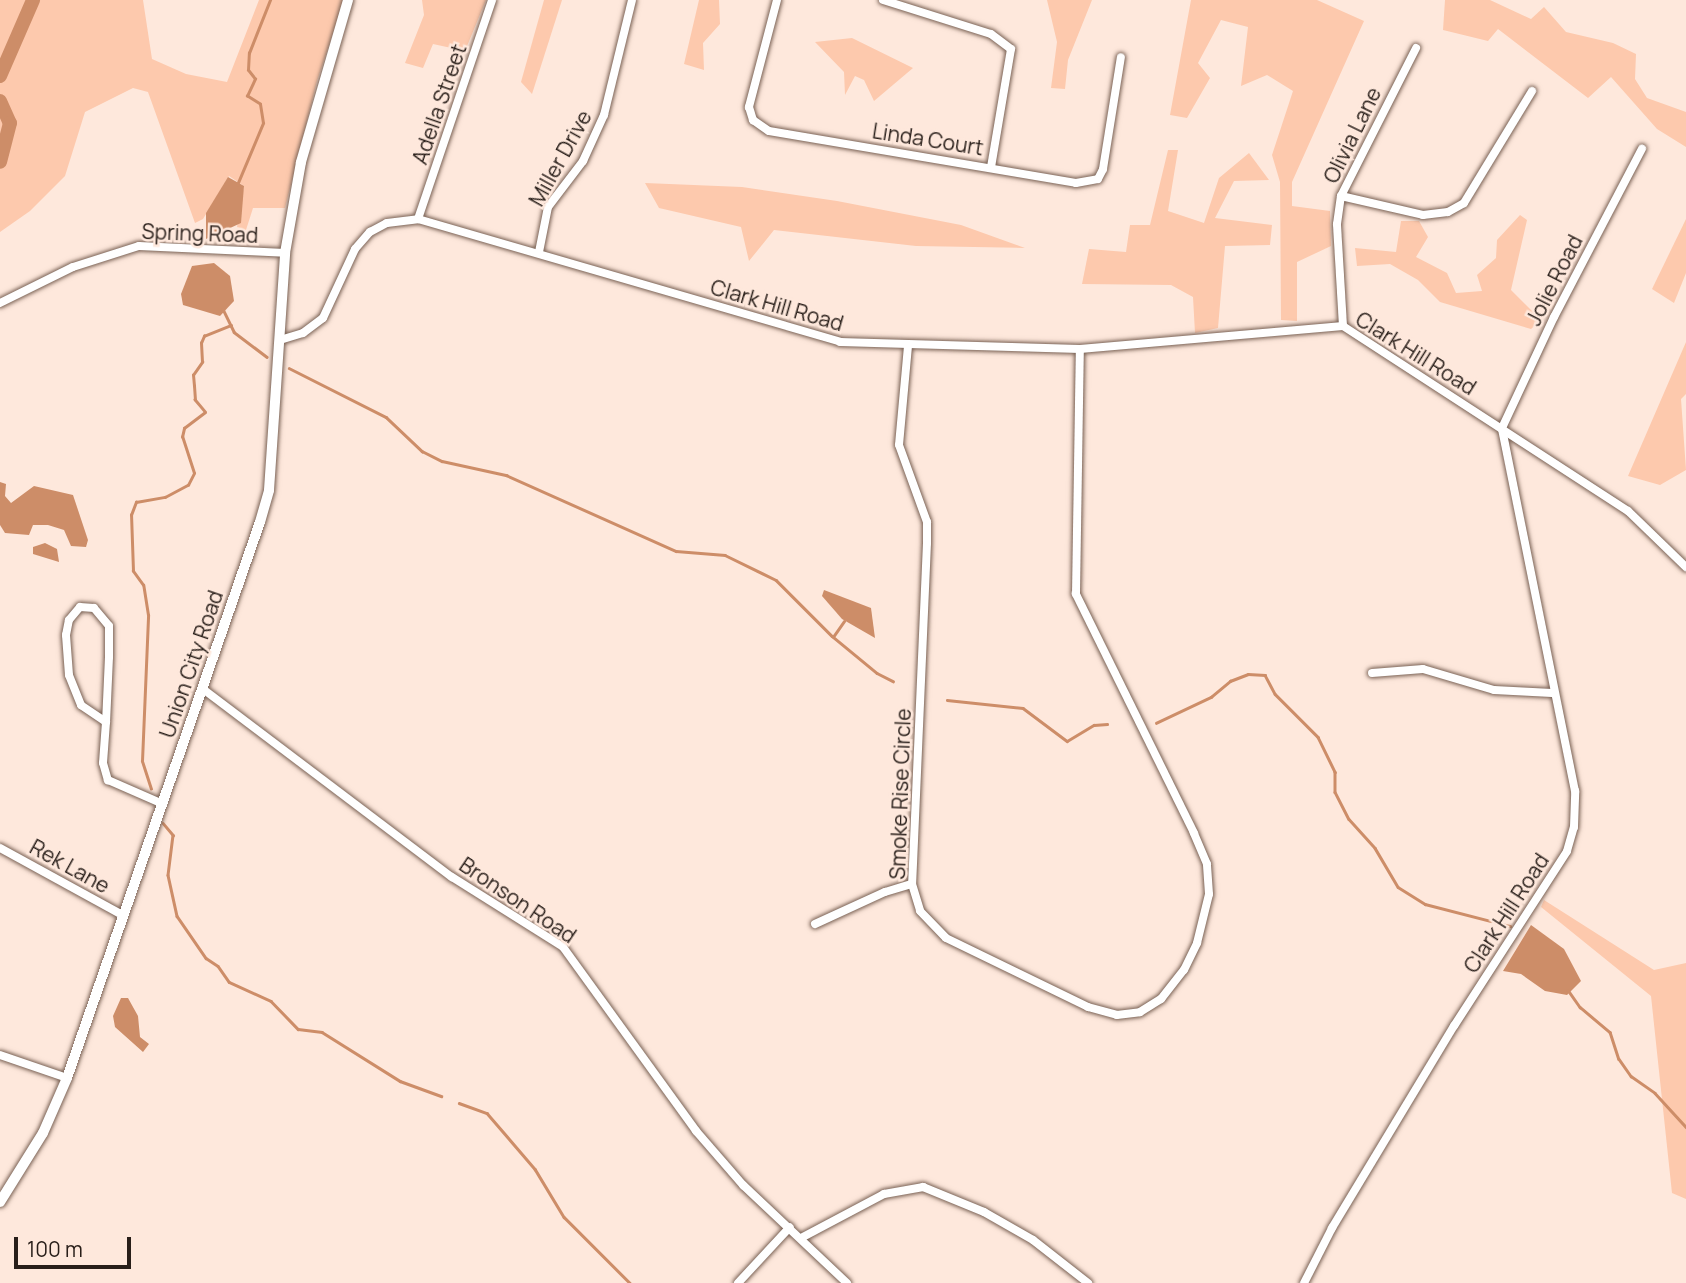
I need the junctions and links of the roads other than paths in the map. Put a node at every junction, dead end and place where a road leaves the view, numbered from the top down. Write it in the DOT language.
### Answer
graph roads {
  1 [pos="348,0"];
  2 [pos="492,0"];
  3 [pos="632,0"];
  4 [pos="777,0"];
  5 [pos="883,0"];
  6 [pos="1416,48"];
  7 [pos="1121,57"];
  8 [pos="1532,91"];
  9 [pos="1642,149"];
  10 [pos="991,167"];
  11 [pos="1341,196"];
  12 [pos="418,219"];
  13 [pos="538,252"];
  14 [pos="285,253"];
  15 [pos="0,303"];
  16 [pos="1343,326"];
  17 [pos="280,340"];
  18 [pos="908,346"];
  19 [pos="1080,349"];
  20 [pos="1502,428"];
  21 [pos="1686,567"];
  22 [pos="1372,673"];
  23 [pos="203,690"];
  24 [pos="1552,693"];
  25 [pos="106,722"];
  26 [pos="163,804"];
  27 [pos="0,848"];
  28 [pos="912,884"];
  29 [pos="124,916"];
  30 [pos="815,924"];
  31 [pos="0,1055"];
  32 [pos="67,1078"];
  33 [pos="0,1202"];
  34 [pos="790,1227"];
  35 [pos="800,1238"];
  36 [pos="738,1283"];
  37 [pos="847,1283"];
  38 [pos="1088,1283"];
  39 [pos="1304,1283"];
  1 -- 14 [label="main road, Union City Road"];
  2 -- 12 [label="street, Adella Street"];
  3 -- 13 [label="street, Miller Drive"];
  4 -- 10 [label="street, Linda Court"];
  5 -- 10 [label="street"];
  6 -- 11 [label="street, Olivia Lane"];
  7 -- 10 [label="street, Linda Court"];
  8 -- 11 [label="street"];
  9 -- 20 [label="street, Jolie Road"];
  11 -- 16 [label="street, Olivia Lane"];
  12 -- 13 [label="street, Clark Hill Road"];
  12 -- 17 [label="street, Clark Hill Road"];
  13 -- 18 [label="street, Clark Hill Road"];
  14 -- 15 [label="street, Spring Road"];
  14 -- 17 [label="main road, Union City Road"];
  16 -- 19 [label="street, Clark Hill Road"];
  16 -- 20 [label="street, Clark Hill Road"];
  17 -- 23 [label="main road, Union City Road"];
  18 -- 19 [label="street, Clark Hill Road"];
  18 -- 28 [label="street, Smoke Rise Circle"];
  19 -- 28 [label="street, Smoke Rise Circle"];
  20 -- 21 [label="street"];
  20 -- 24 [label="street, Clark Hill Road"];
  22 -- 24 [label="street"];
  23 -- 26 [label="main road, Union City Road"];
  23 -- 34 [label="street, Bronson Road"];
  24 -- 39 [label="street, Clark Hill Road"];
  25 -- 25 [label="street"];
  25 -- 26 [label="street"];
  26 -- 29 [label="main road, Union City Road"];
  27 -- 29 [label="street, Rek Lane"];
  28 -- 30 [label="street"];
  29 -- 32 [label="main road, Union City Road"];
  31 -- 32 [label="street"];
  32 -- 33 [label="main road, Union City Road"];
  34 -- 35 [label="street, Bronson Road"];
  34 -- 36 [label="street"];
  35 -- 37 [label="street, Bronson Road"];
  35 -- 38 [label="street"];
}
